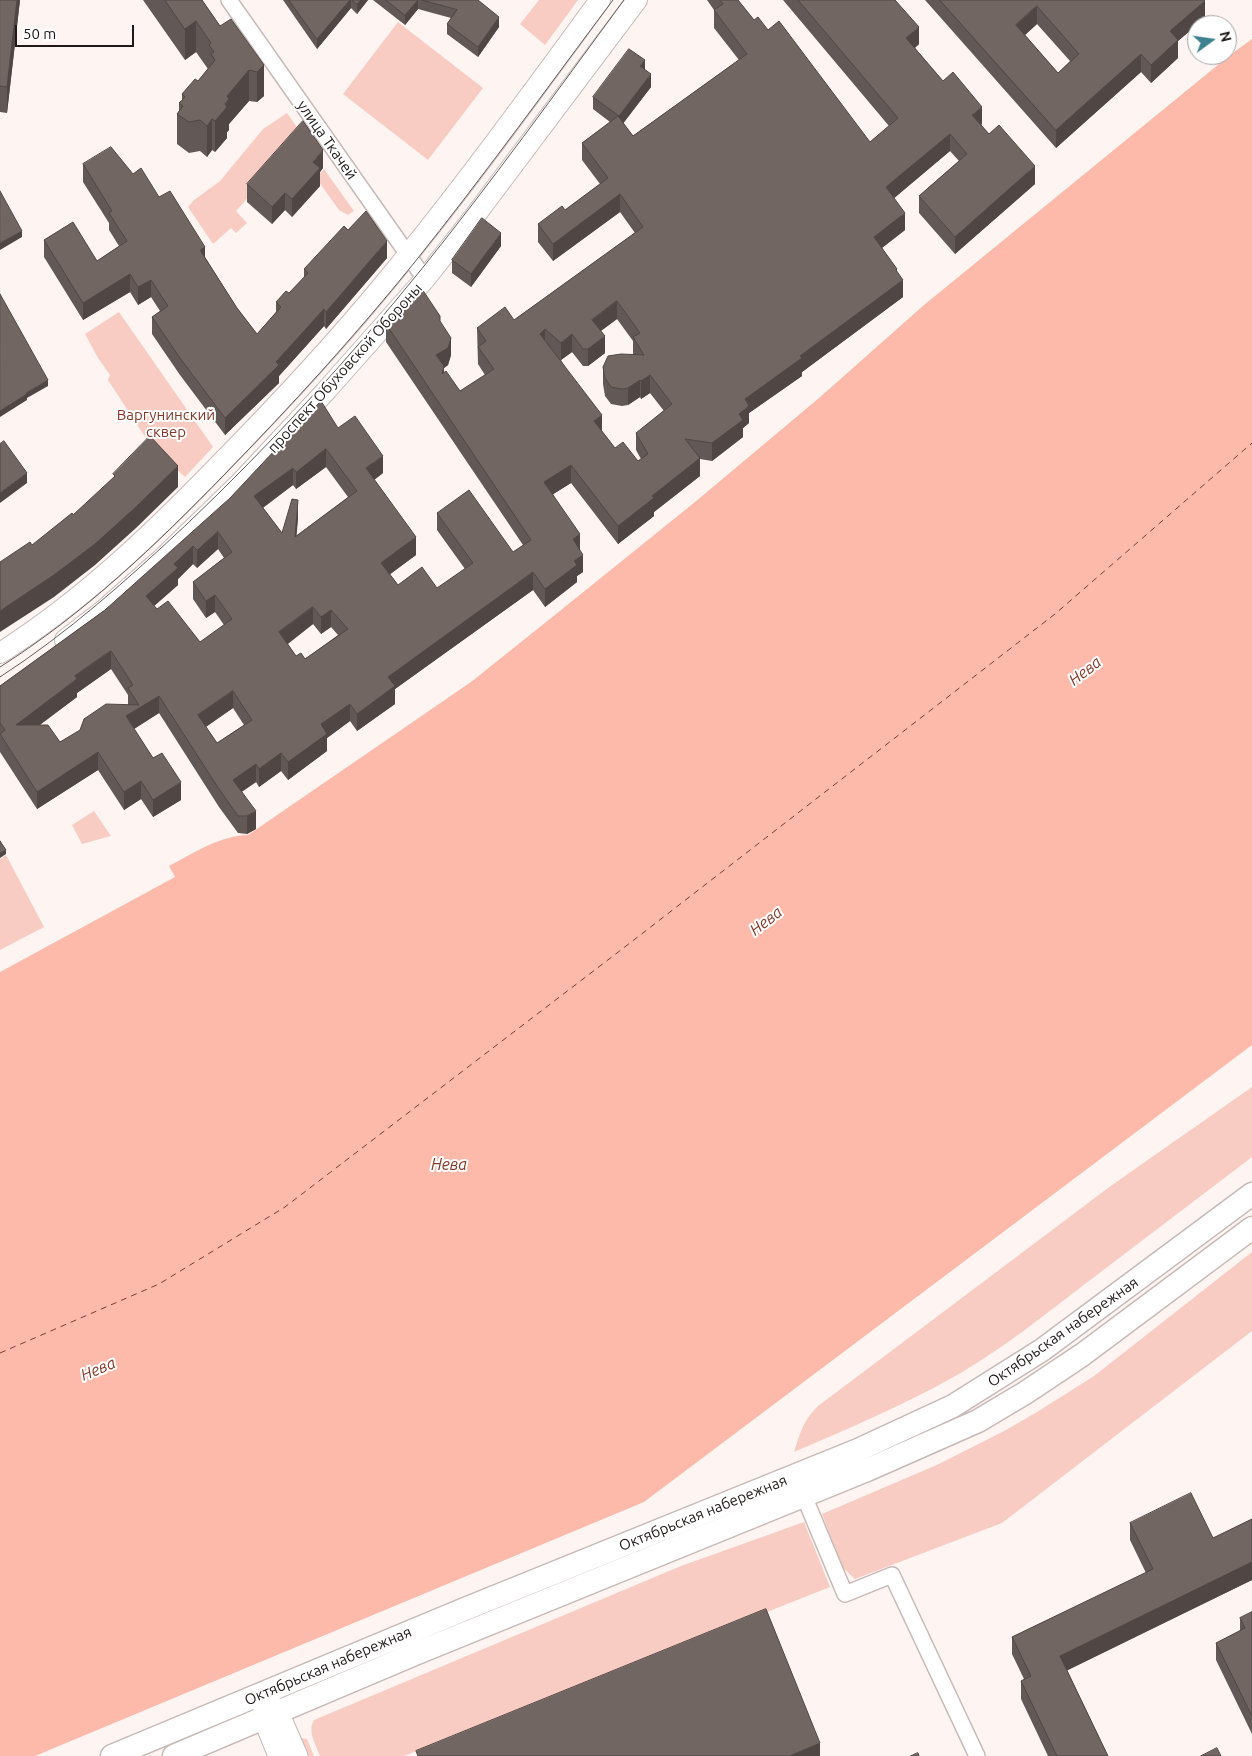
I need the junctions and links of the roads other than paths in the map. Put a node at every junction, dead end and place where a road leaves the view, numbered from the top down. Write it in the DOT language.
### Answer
graph roads {
  1 [pos="228,0"];
  2 [pos="600,0"];
  3 [pos="637,0"];
  4 [pos="408,255"];
  5 [pos="425,279"];
  6 [pos="53,649"];
  7 [pos="0,653"];
  8 [pos="1252,1194"];
  9 [pos="1252,1228"];
  10 [pos="804,1496"];
  11 [pos="263,1694"];
  12 [pos="271,1716"];
  13 [pos="112,1756"];
  14 [pos="174,1756"];
  15 [pos="278,1756"];
  16 [pos="298,1756"];
  17 [pos="977,1756"];
  1 -- 4 [label="street, улица Ткачей"];
  2 -- 4 [label="main road, проспект Обуховской Обороны"];
  3 -- 5 [label="main road, проспект Обуховской Обороны"];
  4 -- 5 [label="street, улица Ткачей"];
  4 -- 7 [label="main road, проспект Обуховской Обороны"];
  5 -- 6 [label="main road, проспект Обуховской Обороны"];
  8 -- 11 [label="main road, Октябрьская набережная"];
  9 -- 10 [label="main road, Октябрьская набережная"];
  10 -- 12 [label="main road, Октябрьская набережная"];
  10 -- 17 [label="street"];
  11 -- 12 [label="street"];
  11 -- 13 [label="main road, Октябрьская набережная"];
  12 -- 14 [label="main road, Октябрьская набережная"];
  12 -- 15 [label="street"];
  12 -- 16 [label="street"];
}
